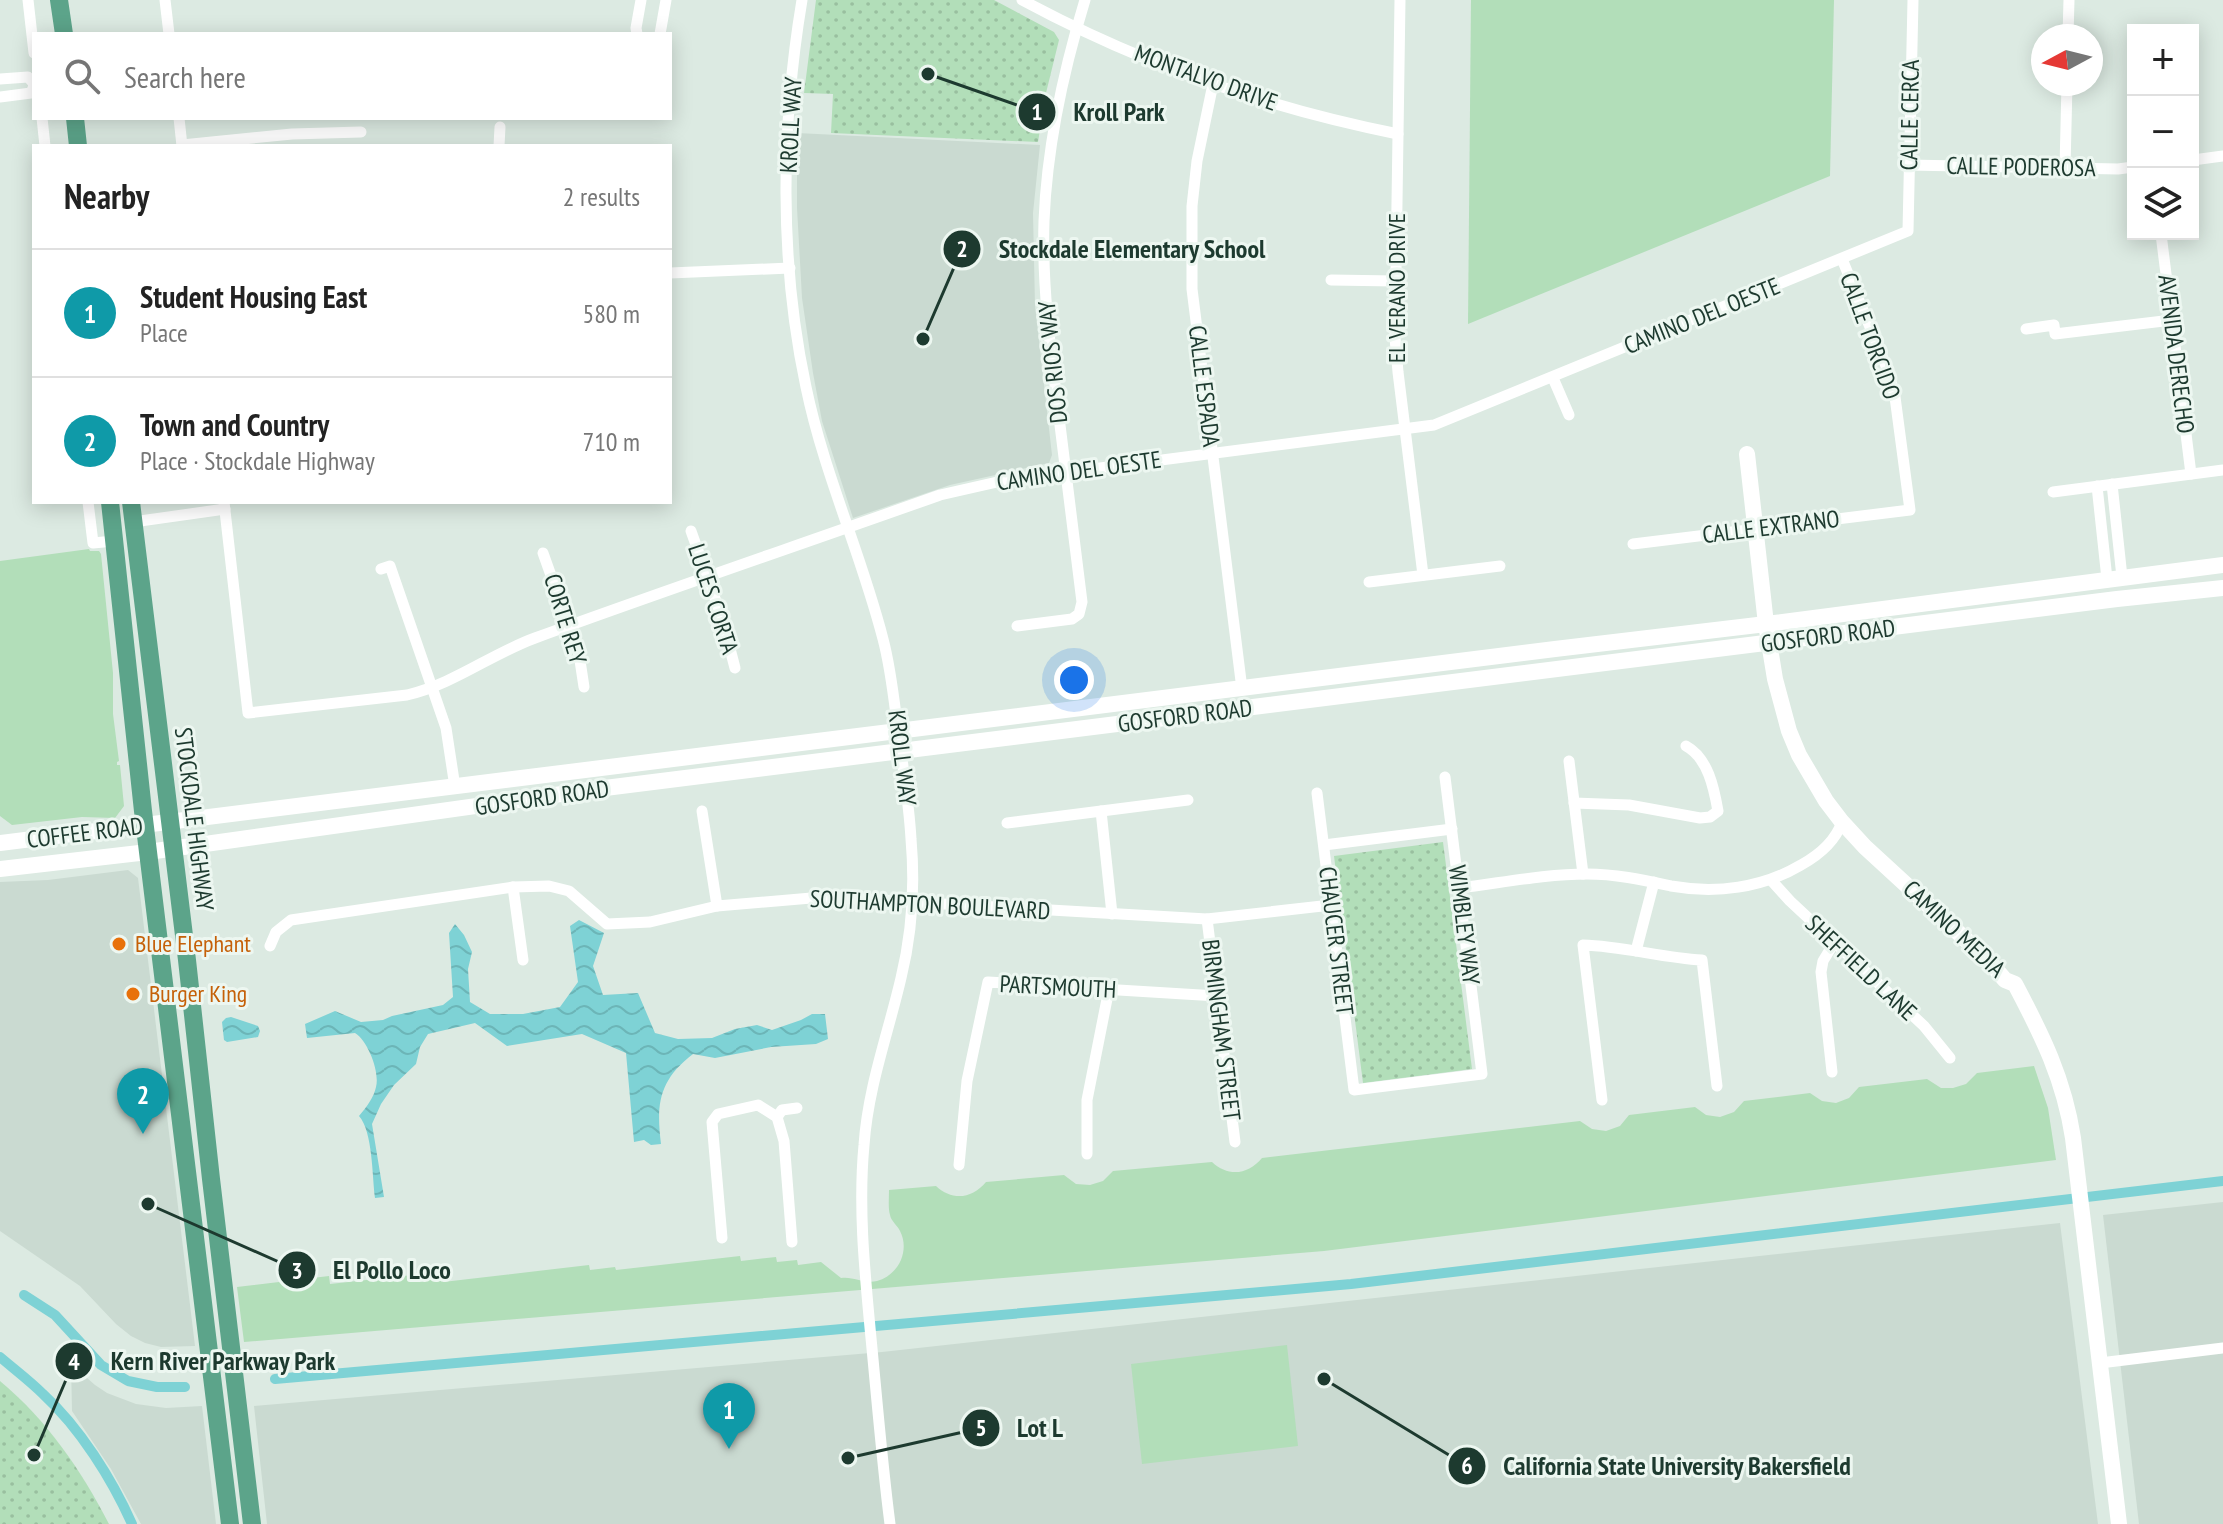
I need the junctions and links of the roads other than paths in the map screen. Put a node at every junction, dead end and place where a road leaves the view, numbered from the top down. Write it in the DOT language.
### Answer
graph roads {
  1 [pos="28,0"];
  2 [pos="49,0"];
  3 [pos="59,0"];
  4 [pos="71,0"];
  5 [pos="165,0"];
  6 [pos="641,0"];
  7 [pos="666,0"];
  8 [pos="802,0"];
  9 [pos="1022,0"];
  10 [pos="1085,0"];
  11 [pos="1400,0"];
  12 [pos="1913,0"];
  13 [pos="2069,0"];
  14 [pos="2068,24"];
  15 [pos="1077,28"];
  16 [pos="53,32"];
  17 [pos="64,32"];
  18 [pos="75,32"];
  19 [pos="169,32"];
  20 [pos="637,32"];
  21 [pos="660,32"];
  22 [pos="32,35"];
  23 [pos="0,79"];
  24 [pos="32,82"];
  25 [pos="1213,84"];
  26 [pos="32,90"];
  27 [pos="2067,96"];
  28 [pos="0,97"];
  29 [pos="42,120"];
  30 [pos="63,120"];
  31 [pos="75,120"];
  32 [pos="85,120"];
  33 [pos="179,120"];
  34 [pos="500,127"];
  35 [pos="361,132"];
  36 [pos="1398,134"];
  37 [pos="45,144"];
  38 [pos="66,144"];
  39 [pos="78,144"];
  40 [pos="88,144"];
  41 [pos="182,144"];
  42 [pos="200,144"];
  43 [pos="499,144"];
  44 [pos="2223,156"];
  45 [pos="2199,159"];
  46 [pos="1909,165"];
  47 [pos="2127,167"];
  48 [pos="2065,168"];
  49 [pos="1908,231"];
  50 [pos="2162,240"];
  51 [pos="1842,259"];
  52 [pos="790,268"];
  53 [pos="672,273"];
  54 [pos="1331,280"];
  55 [pos="1395,281"];
  56 [pos="2172,320"];
  57 [pos="2026,329"];
  58 [pos="1553,378"];
  59 [pos="1569,415"];
  60 [pos="1404,429"];
  61 [pos="1212,453"];
  62 [pos="1747,454"];
  63 [pos="2223,470"];
  64 [pos="1066,472"];
  65 [pos="2191,474"];
  66 [pos="2112,484"];
  67 [pos="2097,486"];
  68 [pos="2053,492"];
  69 [pos="88,504"];
  70 [pos="110,504"];
  71 [pos="121,504"];
  72 [pos="131,504"];
  73 [pos="224,506"];
  74 [pos="1910,510"];
  75 [pos="133,522"];
  76 [pos="846,528"];
  77 [pos="1756,529"];
  78 [pos="691,531"];
  79 [pos="114,541"];
  80 [pos="1633,544"];
  81 [pos="543,553"];
  82 [pos="2223,565"];
  83 [pos="1500,566"];
  84 [pos="381,569"];
  85 [pos="1423,575"];
  86 [pos="708,577"];
  87 [pos="2115,578"];
  88 [pos="1369,582"];
  89 [pos="2223,588"];
  90 [pos="1766,624"];
  91 [pos="569,626"];
  92 [pos="1017,626"];
  93 [pos="1769,643"];
  94 [pos="735,668"];
  95 [pos="584,687"];
  96 [pos="432,688"];
  97 [pos="1242,689"];
  98 [pos="898,731"];
  99 [pos="1686,746"];
  100 [pos="901,751"];
  101 [pos="1569,761"];
  102 [pos="1445,777"];
  103 [pos="455,787"];
  104 [pos="1317,793"];
  105 [pos="1188,800"];
  106 [pos="1574,803"];
  107 [pos="702,811"];
  108 [pos="1101,811"];
  109 [pos="1842,822"];
  110 [pos="1007,823"];
  111 [pos="170,824"];
  112 [pos="145,826"];
  113 [pos="1452,829"];
  114 [pos="0,843"];
  115 [pos="1324,845"];
  116 [pos="173,848"];
  117 [pos="148,852"];
  118 [pos="0,869"];
  119 [pos="1583,874"];
  120 [pos="1771,880"];
  121 [pos="1654,882"];
  122 [pos="513,887"];
  123 [pos="1459,888"];
  124 [pos="912,902"];
  125 [pos="1331,905"];
  126 [pos="717,906"];
  127 [pos="1112,914"];
  128 [pos="1207,919"];
  129 [pos="1834,943"];
  130 [pos="270,946"];
  131 [pos="1636,951"];
  132 [pos="523,960"];
  133 [pos="1109,989"];
  134 [pos="1217,996"];
  135 [pos="1950,1058"];
  136 [pos="1832,1072"];
  137 [pos="1717,1086"];
  138 [pos="1354,1090"];
  139 [pos="1602,1100"];
  140 [pos="797,1108"];
  141 [pos="777,1117"];
  142 [pos="1235,1142"];
  143 [pos="1087,1154"];
  144 [pos="959,1165"];
  145 [pos="722,1238"];
  146 [pos="792,1242"];
  147 [pos="2223,1348"];
  148 [pos="2100,1363"];
  149 [pos="218,1426"];
  150 [pos="230,1524"];
  151 [pos="245,1524"];
  152 [pos="252,1524"];
  153 [pos="890,1524"];
  154 [pos="2119,1524"];
  1 -- 22 [label="street"];
  2 -- 16 [label="main road"];
  3 -- 17 [label="main road"];
  4 -- 18 [label="main road"];
  5 -- 19 [label="street"];
  6 -- 20 [label="street"];
  7 -- 21 [label="street"];
  8 -- 52 [label="street, KROLL WAY"];
  9 -- 15 [label="street, MONTALVO DRIVE"];
  10 -- 15 [label="street, DOS RIOS WAY"];
  11 -- 36 [label="street, EL VERANO DRIVE"];
  12 -- 46 [label="street, CALLE CERCA"];
  13 -- 14 [label="street"];
  15 -- 25 [label="street, MONTALVO DRIVE"];
  15 -- 64 [label="street, DOS RIOS WAY"];
  23 -- 24 [label="street"];
  25 -- 36 [label="street, MONTALVO DRIVE"];
  25 -- 61 [label="street, CALLE ESPADA"];
  26 -- 28 [label="street"];
  27 -- 48 [label="street"];
  29 -- 37 [label="street"];
  30 -- 38 [label="main road"];
  31 -- 39 [label="main road"];
  32 -- 40 [label="main road"];
  33 -- 41 [label="street"];
  34 -- 43 [label="street"];
  35 -- 42 [label="street"];
  36 -- 55 [label="street, EL VERANO DRIVE"];
  44 -- 45 [label="street"];
  46 -- 48 [label="street, CALLE PODEROSA"];
  46 -- 49 [label="street, CALLE CERCA"];
  47 -- 48 [label="street, CALLE PODEROSA"];
  49 -- 51 [label="street, CAMINO DEL OESTE"];
  50 -- 56 [label="street, AVENIDA DERECHO"];
  51 -- 58 [label="street, CAMINO DEL OESTE"];
  51 -- 74 [label="street, CALLE TORCIDO"];
  52 -- 53 [label="street"];
  52 -- 76 [label="street, KROLL WAY"];
  54 -- 55 [label="street"];
  55 -- 60 [label="street, EL VERANO DRIVE"];
  56 -- 57 [label="street"];
  56 -- 65 [label="street, AVENIDA DERECHO"];
  58 -- 59 [label="street"];
  58 -- 60 [label="street, CAMINO DEL OESTE"];
  60 -- 61 [label="street, CAMINO DEL OESTE"];
  60 -- 85 [label="street, EL VERANO DRIVE"];
  61 -- 64 [label="street, CAMINO DEL OESTE"];
  61 -- 97 [label="street, CALLE ESPADA"];
  62 -- 77 [label="main road, CAMINO MEDIA"];
  63 -- 65 [label="street"];
  64 -- 76 [label="street, CAMINO DEL OESTE"];
  64 -- 92 [label="street, DOS RIOS WAY"];
  65 -- 66 [label="street"];
  66 -- 67 [label="street"];
  66 -- 87 [label="street"];
  67 -- 68 [label="street"];
  67 -- 87 [label="street"];
  69 -- 79 [label="street"];
  70 -- 79 [label="main road, STOCKDALE HIGHWAY"];
  71 -- 75 [label="main road"];
  72 -- 75 [label="main road, STOCKDALE HIGHWAY"];
  73 -- 75 [label="street"];
  73 -- 96 [label="street, CAMINO DEL OESTE"];
  74 -- 77 [label="street, CALLE EXTRANO"];
  75 -- 111 [label="main road, STOCKDALE HIGHWAY"];
  76 -- 86 [label="street, CAMINO DEL OESTE"];
  76 -- 98 [label="street, KROLL WAY"];
  77 -- 80 [label="street, CALLE EXTRANO"];
  77 -- 90 [label="main road, CAMINO MEDIA"];
  78 -- 86 [label="street, LUCES CORTA"];
  79 -- 112 [label="main road, STOCKDALE HIGHWAY"];
  81 -- 91 [label="street, CORTE REY"];
  82 -- 87 [label="main road, GOSFORD ROAD"];
  83 -- 85 [label="street"];
  84 -- 96 [label="street"];
  85 -- 88 [label="street"];
  86 -- 91 [label="street, CAMINO DEL OESTE"];
  86 -- 94 [label="street, LUCES CORTA"];
  87 -- 90 [label="main road, GOSFORD ROAD"];
  89 -- 93 [label="main road, GOSFORD ROAD"];
  90 -- 93 [label="main road, CAMINO MEDIA"];
  90 -- 97 [label="main road, GOSFORD ROAD"];
  91 -- 95 [label="street, CORTE REY"];
  91 -- 96 [label="street, CAMINO DEL OESTE"];
  93 -- 100 [label="main road, GOSFORD ROAD"];
  93 -- 109 [label="main road, CAMINO MEDIA"];
  96 -- 103 [label="street"];
  97 -- 98 [label="main road, GOSFORD ROAD"];
  98 -- 100 [label="street, KROLL WAY"];
  98 -- 103 [label="main road, GOSFORD ROAD"];
  99 -- 106 [label="street"];
  100 -- 116 [label="main road, GOSFORD ROAD"];
  100 -- 124 [label="street, KROLL WAY"];
  101 -- 106 [label="street"];
  102 -- 113 [label="street, WIMBLEY WAY"];
  103 -- 111 [label="main road, GOSFORD ROAD"];
  104 -- 115 [label="street, CHAUCER STREET"];
  105 -- 108 [label="street"];
  106 -- 119 [label="street"];
  107 -- 126 [label="street"];
  108 -- 110 [label="street"];
  108 -- 127 [label="street"];
  109 -- 120 [label="street"];
  109 -- 148 [label="main road, CAMINO MEDIA"];
  111 -- 112 [label="main road, COFFEE ROAD"];
  111 -- 116 [label="main road, STOCKDALE HIGHWAY"];
  112 -- 114 [label="main road, COFFEE ROAD"];
  112 -- 117 [label="main road, STOCKDALE HIGHWAY"];
  113 -- 115 [label="street"];
  113 -- 123 [label="street, WIMBLEY WAY"];
  115 -- 125 [label="street, CHAUCER STREET"];
  116 -- 117 [label="main road, GOSFORD ROAD"];
  116 -- 152 [label="main road, STOCKDALE HIGHWAY"];
  117 -- 118 [label="main road, COFFEE ROAD"];
  117 -- 149 [label="main road, STOCKDALE HIGHWAY"];
  119 -- 121 [label="street"];
  119 -- 123 [label="street"];
  120 -- 121 [label="street"];
  120 -- 129 [label="street, SHEFFIELD LANE"];
  121 -- 131 [label="street"];
  122 -- 126 [label="street, SOUTHAMPTON BOULEVARD"];
  122 -- 130 [label="street, SOUTHAMPTON BOULEVARD"];
  122 -- 132 [label="street"];
  123 -- 138 [label="street, WIMBLEY WAY"];
  124 -- 126 [label="street, SOUTHAMPTON BOULEVARD"];
  124 -- 127 [label="street, SOUTHAMPTON BOULEVARD"];
  124 -- 153 [label="street, KROLL WAY"];
  125 -- 128 [label="street, SOUTHAMPTON BOULEVARD"];
  125 -- 138 [label="street, CHAUCER STREET"];
  127 -- 128 [label="street, SOUTHAMPTON BOULEVARD"];
  128 -- 134 [label="street, BIRMINGHAM STREET"];
  129 -- 135 [label="street, SHEFFIELD LANE"];
  129 -- 136 [label="street"];
  131 -- 137 [label="street"];
  131 -- 139 [label="street"];
  133 -- 134 [label="street, PARTSMOUTH"];
  133 -- 143 [label="street"];
  133 -- 144 [label="street, PARTSMOUTH"];
  134 -- 142 [label="street, BIRMINGHAM STREET"];
  140 -- 141 [label="street"];
  141 -- 145 [label="street"];
  141 -- 146 [label="street"];
  147 -- 148 [label="street"];
  148 -- 154 [label="main road, CAMINO MEDIA"];
  149 -- 150 [label="main road, STOCKDALE HIGHWAY"];
  149 -- 151 [label="main road"];
}
